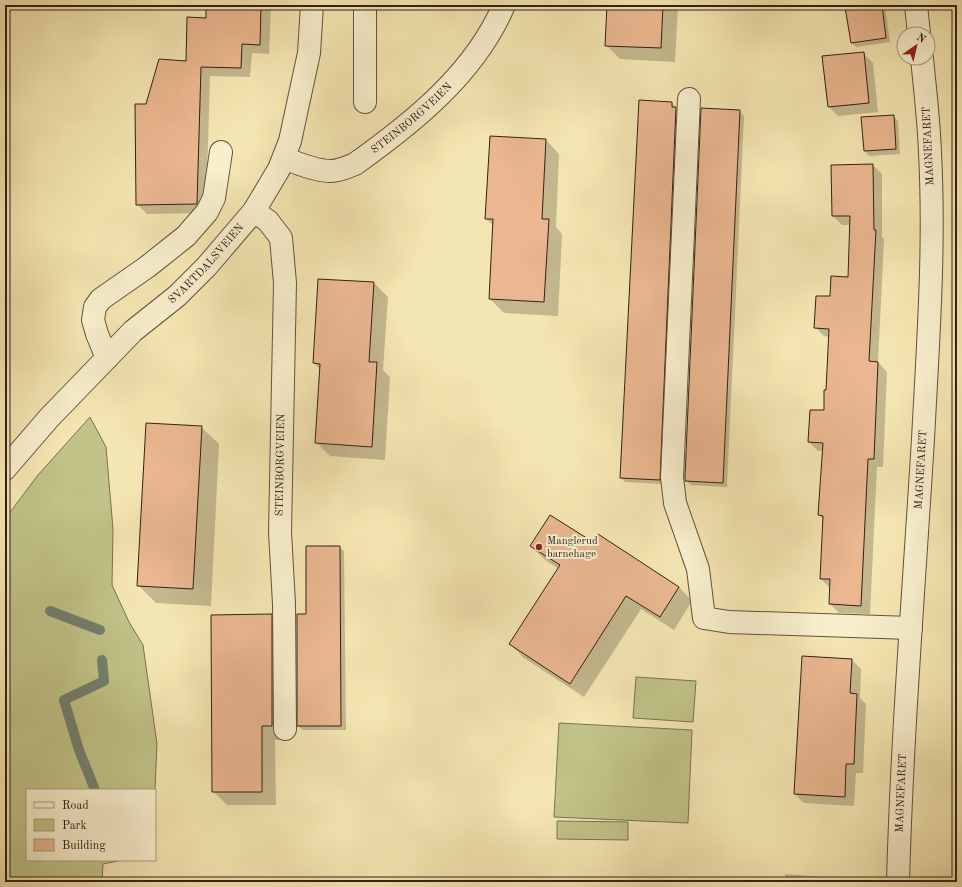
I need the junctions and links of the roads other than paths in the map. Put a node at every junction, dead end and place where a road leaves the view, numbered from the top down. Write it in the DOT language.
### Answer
graph roads {
  1 [pos="312,5"];
  2 [pos="365,5"];
  3 [pos="504,5"];
  4 [pos="916,5"];
  5 [pos="919,26"];
  6 [pos="923,66"];
  7 [pos="689,99"];
  8 [pos="365,102"];
  9 [pos="221,152"];
  10 [pos="284,158"];
  11 [pos="254,211"];
  12 [pos="107,358"];
  13 [pos="5,469"];
  14 [pos="911,628"];
  15 [pos="285,729"];
  16 [pos="898,882"];
  1 -- 10 [label="street, SVARTDALSVEIEN"];
  2 -- 8 [label="street"];
  3 -- 10 [label="street, STEINBORGVEIEN"];
  4 -- 5 [label="street"];
  6 -- 14 [label="street, MAGNEFARET"];
  7 -- 14 [label="street"];
  9 -- 12 [label="street"];
  10 -- 11 [label="street, SVARTDALSVEIEN"];
  11 -- 12 [label="street, SVARTDALSVEIEN"];
  11 -- 15 [label="street, STEINBORGVEIEN"];
  12 -- 13 [label="street, SVARTDALSVEIEN"];
  14 -- 16 [label="street, MAGNEFARET"];
}
